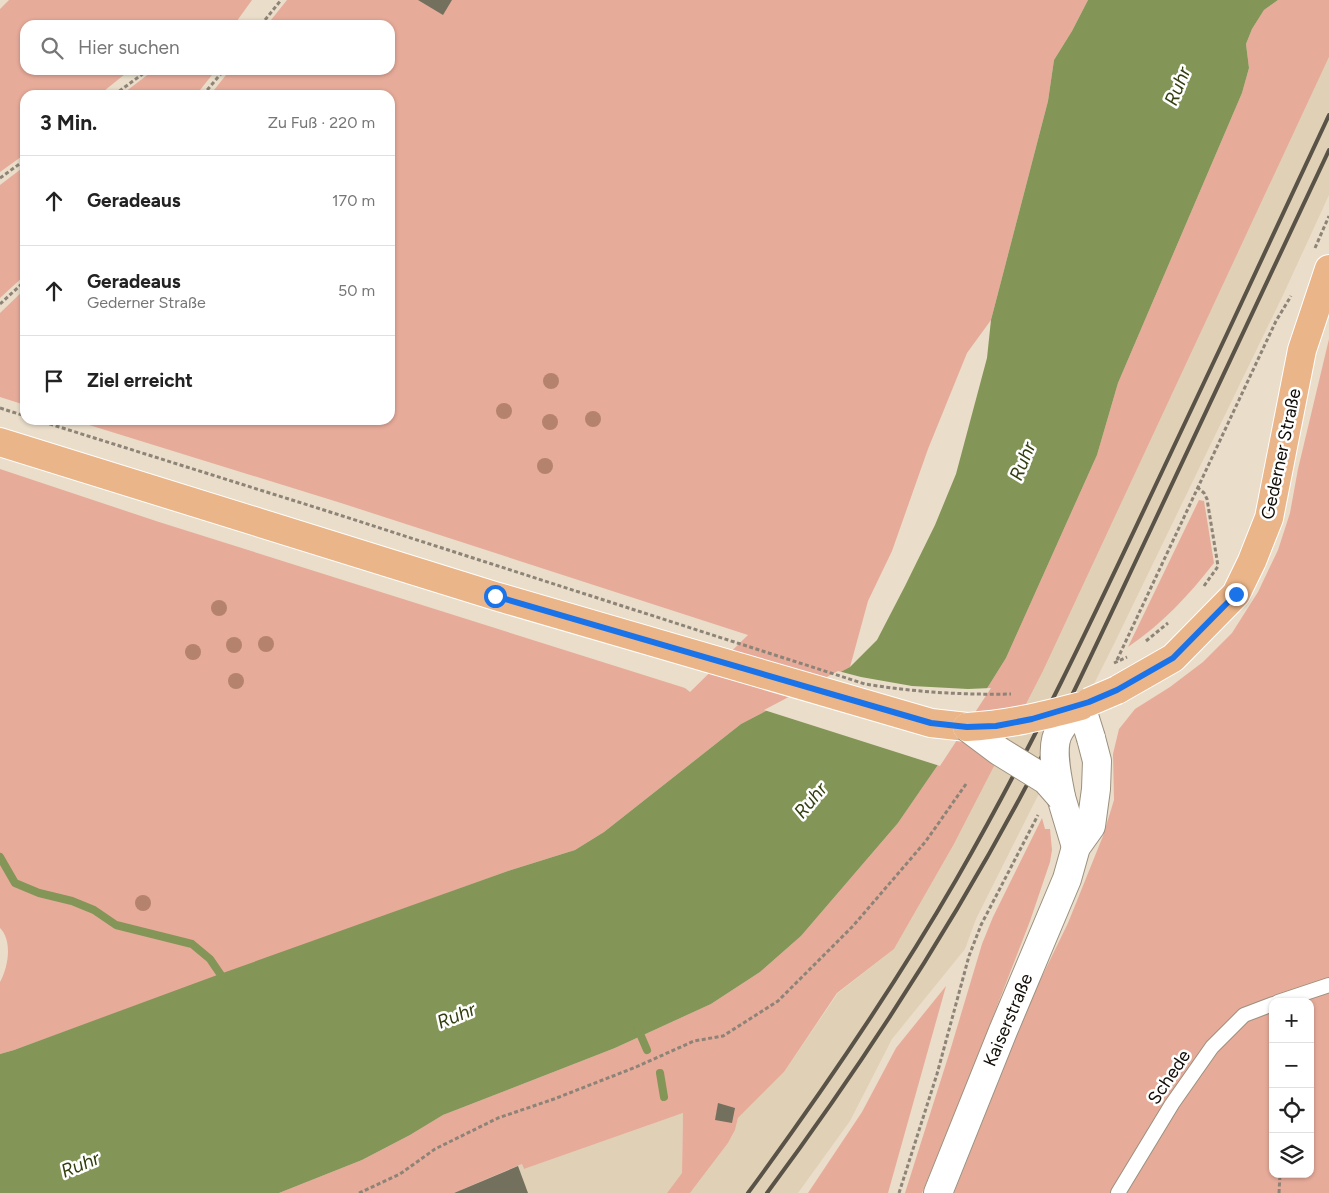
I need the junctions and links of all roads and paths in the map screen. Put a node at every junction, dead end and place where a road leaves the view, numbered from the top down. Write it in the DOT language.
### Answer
graph roads {
  1 [pos="281,0"];
  2 [pos="265,20"];
  3 [pos="141,75"];
  4 [pos="220,75"];
  5 [pos="121,90"];
  6 [pos="207,90"];
  7 [pos="20,164"];
  8 [pos="0,178"];
  9 [pos="1329,269"];
  10 [pos="20,286"];
  11 [pos="1295,289"];
  12 [pos="0,304"];
  13 [pos="0,408"];
  14 [pos="20,414"];
  15 [pos="53,425"];
  16 [pos="0,442"];
  17 [pos="1197,487"];
  18 [pos="1222,560"];
  19 [pos="1218,566"];
  20 [pos="1156,575"];
  21 [pos="1199,591"];
  22 [pos="1169,622"];
  23 [pos="1141,645"];
  24 [pos="1134,651"];
  25 [pos="1114,677"];
  26 [pos="1020,693"];
  27 [pos="1081,706"];
  28 [pos="967,727"];
  29 [pos="966,784"];
  30 [pos="1061,797"];
  31 [pos="1036,820"];
  32 [pos="1076,847"];
  33 [pos="1329,985"];
  34 [pos="1290,998"];
  35 [pos="1269,1006"];
  36 [pos="1280,1178"];
  37 [pos="358,1193"];
  38 [pos="899,1193"];
  39 [pos="938,1193"];
  40 [pos="1118,1193"];
  41 [pos="1279,1193"];
  1 -- 2 [label="path"];
  3 -- 5 [label="path"];
  4 -- 6 [label="path"];
  7 -- 8 [label="path"];
  9 -- 25 [label="main road, Gederner Straße"];
  10 -- 12 [label="path"];
  11 -- 17 [label="path"];
  13 -- 14 [label="path"];
  15 -- 26 [label="path, bridge"];
  16 -- 28 [label="main road, Gederner Straße"];
  17 -- 19 [label="path"];
  17 -- 20 [label="path"];
  18 -- 19 [label="path"];
  19 -- 21 [label="path"];
  22 -- 23 [label="path"];
  24 -- 25 [label="path, bridge"];
  25 -- 27 [label="main road, Gederner Straße, bridge"];
  27 -- 28 [label="main road, Gederner Straße, bridge"];
  27 -- 30 [label="street, bridge"];
  27 -- 32 [label="street, Kaiserstraße, bridge"];
  28 -- 30 [label="street, bridge"];
  29 -- 37 [label="path"];
  30 -- 32 [label="street"];
  31 -- 38 [label="path"];
  32 -- 39 [label="street, Kaiserstraße"];
  33 -- 34 [label="lane"];
  35 -- 40 [label="lane, Schede"];
  36 -- 41 [label="path"];
}
